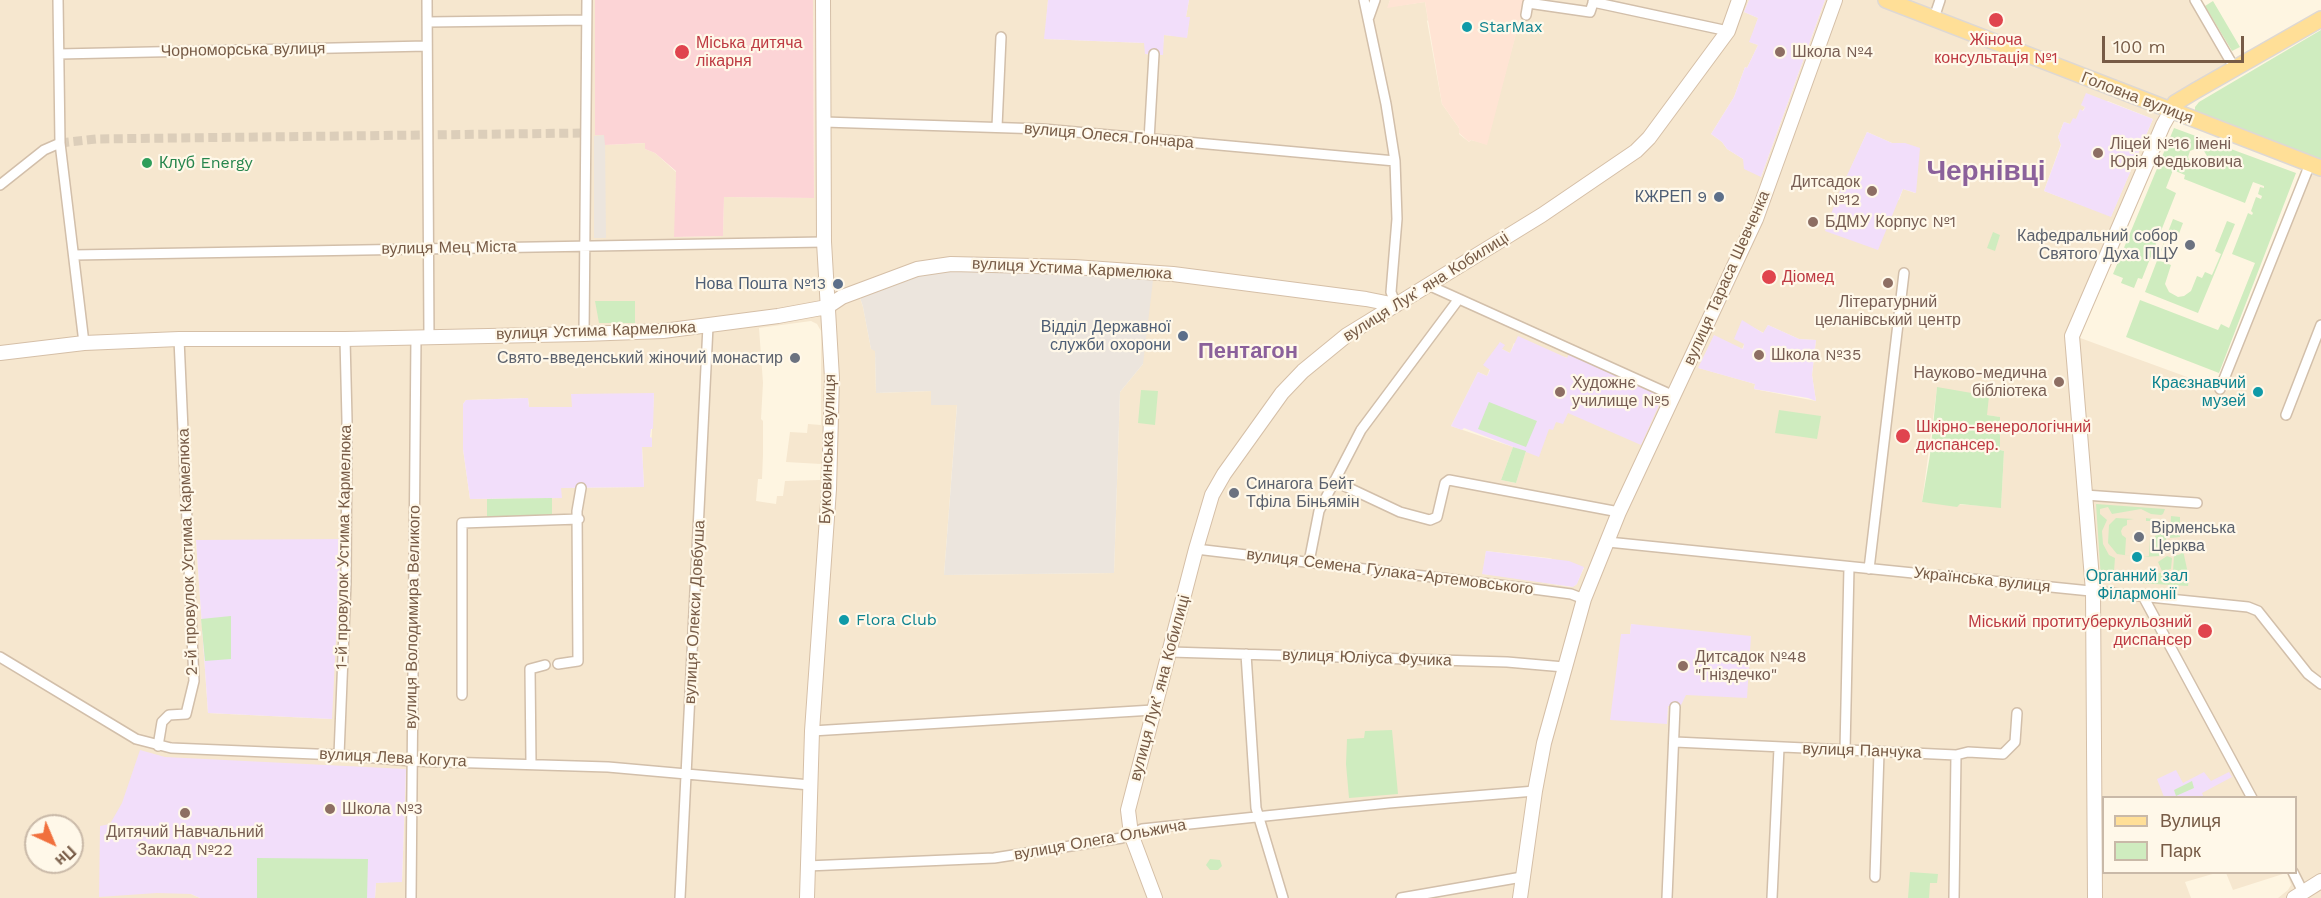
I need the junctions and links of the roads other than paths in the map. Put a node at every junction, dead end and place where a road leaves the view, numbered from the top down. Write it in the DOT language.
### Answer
graph roads {
  1 [pos="58,0"];
  2 [pos="427,0"];
  3 [pos="587,0"];
  4 [pos="823,0"];
  5 [pos="1364,0"];
  6 [pos="1376,0"];
  7 [pos="1739,0"];
  8 [pos="1835,0"];
  9 [pos="1886,0"];
  10 [pos="1940,0"];
  11 [pos="2195,0"];
  12 [pos="1594,1"];
  13 [pos="1526,15"];
  14 [pos="1369,17"];
  15 [pos="1934,18"];
  16 [pos="2321,19"];
  17 [pos="586,20"];
  18 [pos="428,22"];
  19 [pos="1728,31"];
  20 [pos="1001,37"];
  21 [pos="427,46"];
  22 [pos="59,54"];
  23 [pos="1154,54"];
  24 [pos="2235,69"];
  25 [pos="2171,111"];
  26 [pos="824,122"];
  27 [pos="997,127"];
  28 [pos="1149,140"];
  29 [pos="60,143"];
  30 [pos="1395,161"];
  31 [pos="2316,166"];
  32 [pos="0,185"];
  33 [pos="824,242"];
  34 [pos="585,246"];
  35 [pos="429,249"];
  36 [pos="74,255"];
  37 [pos="1904,273"];
  38 [pos="1428,285"];
  39 [pos="1458,300"];
  40 [pos="1396,305"];
  41 [pos="827,307"];
  42 [pos="2321,325"];
  43 [pos="708,326"];
  44 [pos="584,334"];
  45 [pos="422,337"];
  46 [pos="179,339"];
  47 [pos="345,339"];
  48 [pos="84,342"];
  49 [pos="0,353"];
  50 [pos="2220,389"];
  51 [pos="1674,396"];
  52 [pos="2286,416"];
  53 [pos="1334,481"];
  54 [pos="581,488"];
  55 [pos="2085,495"];
  56 [pos="2197,503"];
  57 [pos="1619,512"];
  58 [pos="579,519"];
  59 [pos="1608,542"];
  60 [pos="1196,549"];
  61 [pos="1309,562"];
  62 [pos="1849,567"];
  63 [pos="1869,569"];
  64 [pos="2092,591"];
  65 [pos="2144,598"];
  66 [pos="1584,599"];
  67 [pos="1170,652"];
  68 [pos="1246,654"];
  69 [pos="0,657"];
  70 [pos="558,664"];
  71 [pos="546,665"];
  72 [pos="1564,667"];
  73 [pos="2321,684"];
  74 [pos="462,695"];
  75 [pos="1675,707"];
  76 [pos="1154,710"];
  77 [pos="2017,713"];
  78 [pos="812,731"];
  79 [pos="1675,742"];
  80 [pos="158,746"];
  81 [pos="1779,747"];
  82 [pos="1845,750"];
  83 [pos="1879,752"];
  84 [pos="339,755"];
  85 [pos="1956,755"];
  86 [pos="411,761"];
  87 [pos="531,763"];
  88 [pos="688,773"];
  89 [pos="810,785"];
  90 [pos="1535,791"];
  91 [pos="2251,796"];
  92 [pos="1259,816"];
  93 [pos="1131,834"];
  94 [pos="807,866"];
  95 [pos="2293,874"];
  96 [pos="1522,877"];
  97 [pos="1875,877"];
  98 [pos="2321,881"];
  99 [pos="2299,895"];
  100 [pos="411,898"];
  101 [pos="680,898"];
  102 [pos="807,898"];
  103 [pos="1155,898"];
  104 [pos="1283,898"];
  105 [pos="1401,898"];
  106 [pos="1520,898"];
  107 [pos="1667,898"];
  108 [pos="1772,898"];
  109 [pos="1954,898"];
  110 [pos="2095,898"];
  1 -- 22 [label="street"];
  2 -- 18 [label="street, вулиця Володимира Великого"];
  3 -- 17 [label="street"];
  4 -- 26 [label="street, Буковинська вулиця"];
  5 -- 14 [label="street"];
  6 -- 14 [label="street"];
  7 -- 19 [label="street, вулиця Лукʼяна Кобилиці"];
  8 -- 51 [label="street, вулиця Тараса Шевченка"];
  9 -- 15 [label="main road, Головна вулиця"];
  10 -- 15 [label="street"];
  11 -- 24 [label="street"];
  12 -- 13 [label="street"];
  12 -- 19 [label="street"];
  14 -- 30 [label="street"];
  15 -- 25 [label="main road, Головна вулиця"];
  16 -- 24 [label="main road"];
  17 -- 18 [label="street"];
  17 -- 34 [label="street"];
  18 -- 21 [label="street, вулиця Володимира Великого"];
  19 -- 38 [label="street, вулиця Лукʼяна Кобилиці"];
  20 -- 27 [label="street"];
  21 -- 22 [label="street, Чорноморська вулиця"];
  21 -- 35 [label="street, вулиця Володимира Великого"];
  22 -- 29 [label="street"];
  23 -- 28 [label="street"];
  24 -- 25 [label="main road"];
  25 -- 31 [label="main road, Головна вулиця"];
  25 -- 55 [label="street"];
  26 -- 27 [label="street, вулиця Олеся Гончара"];
  26 -- 33 [label="street, Буковинська вулиця"];
  27 -- 28 [label="street, вулиця Олеся Гончара"];
  28 -- 30 [label="street, вулиця Олеся Гончара"];
  29 -- 32 [label="street"];
  29 -- 36 [label="street"];
  30 -- 40 [label="street"];
  31 -- 50 [label="street"];
  33 -- 34 [label="street, вулиця Мец Міста"];
  33 -- 41 [label="street, Буковинська вулиця"];
  34 -- 35 [label="street, вулиця Мец Міста"];
  34 -- 44 [label="street"];
  35 -- 36 [label="street, вулиця Мец Міста"];
  35 -- 45 [label="street, вулиця Володимира Великого"];
  36 -- 48 [label="street"];
  37 -- 63 [label="street"];
  38 -- 39 [label="street"];
  38 -- 40 [label="street, вулиця Лукʼяна Кобилиці"];
  39 -- 51 [label="street"];
  39 -- 53 [label="street"];
  40 -- 41 [label="street, вулиця Устима Кармелюка"];
  40 -- 60 [label="street, вулиця Лукʼяна Кобилиці"];
  41 -- 43 [label="street, вулиця Устима Кармелюка"];
  41 -- 78 [label="street, Буковинська вулиця"];
  42 -- 52 [label="street"];
  43 -- 44 [label="street, вулиця Устима Кармелюка"];
  43 -- 88 [label="street, вулиця Олекси Довбуша"];
  44 -- 45 [label="street, вулиця Устима Кармелюка"];
  45 -- 47 [label="street, вулиця Устима Кармелюка"];
  45 -- 86 [label="street, вулиця Володимира Великого"];
  46 -- 47 [label="street, вулиця Устима Кармелюка"];
  46 -- 48 [label="street, вулиця Устима Кармелюка"];
  46 -- 80 [label="street, 2-й провулок Устима Кармелюка"];
  47 -- 84 [label="street, 1-й провулок Устима Кармелюка"];
  48 -- 49 [label="street, вулиця Устима Кармелюка"];
  51 -- 57 [label="street, вулиця Тараса Шевченка"];
  53 -- 57 [label="street"];
  53 -- 61 [label="street"];
  54 -- 58 [label="street"];
  55 -- 56 [label="street"];
  55 -- 64 [label="street"];
  57 -- 59 [label="street, вулиця Тараса Шевченка"];
  58 -- 70 [label="street"];
  58 -- 74 [label="street"];
  59 -- 62 [label="street, Українська вулиця"];
  59 -- 66 [label="street, вулиця Тараса Шевченка"];
  60 -- 61 [label="street, вулиця Семена Гулака-Артемовського"];
  60 -- 67 [label="street, вулиця Лукʼяна Кобилиці"];
  61 -- 66 [label="street, вулиця Семена Гулака-Артемовського"];
  62 -- 63 [label="street, Українська вулиця"];
  62 -- 82 [label="street"];
  63 -- 64 [label="street, Українська вулиця"];
  64 -- 65 [label="street, Українська вулиця"];
  64 -- 110 [label="street"];
  65 -- 73 [label="street, Українська вулиця"];
  65 -- 91 [label="street"];
  66 -- 72 [label="street, вулиця Тараса Шевченка"];
  67 -- 68 [label="street, вулиця Юліуса Фучика"];
  67 -- 76 [label="street, вулиця Лукʼяна Кобилиці"];
  68 -- 72 [label="street, вулиця Юліуса Фучика"];
  68 -- 92 [label="street"];
  69 -- 80 [label="street, вулиця Лева Когута"];
  71 -- 87 [label="street"];
  72 -- 90 [label="street, вулиця Тараса Шевченка"];
  75 -- 79 [label="street"];
  76 -- 78 [label="street"];
  76 -- 93 [label="street, вулиця Лукʼяна Кобилиці"];
  77 -- 85 [label="street, вулиця Панчука"];
  78 -- 89 [label="street, Буковинська вулиця"];
  79 -- 81 [label="street, вулиця Панчука"];
  79 -- 107 [label="street"];
  80 -- 84 [label="street, вулиця Лева Когута"];
  81 -- 82 [label="street, вулиця Панчука"];
  81 -- 108 [label="street"];
  82 -- 83 [label="street, вулиця Панчука"];
  83 -- 85 [label="street, вулиця Панчука"];
  83 -- 97 [label="street"];
  84 -- 86 [label="street, вулиця Лева Когута"];
  85 -- 109 [label="street"];
  86 -- 87 [label="street, вулиця Лева Когута"];
  86 -- 100 [label="street, вулиця Володимира Великого"];
  87 -- 88 [label="street, вулиця Лева Когута"];
  88 -- 89 [label="street, вулиця Лева Когута"];
  88 -- 101 [label="street, вулиця Олекси Довбуша"];
  89 -- 94 [label="street, Буковинська вулиця"];
  90 -- 92 [label="street, вулиця Олега Ольжича"];
  90 -- 96 [label="street, вулиця Тараса Шевченка"];
  92 -- 93 [label="street, вулиця Олега Ольжича"];
  92 -- 104 [label="street"];
  93 -- 94 [label="street, вулиця Олега Ольжича"];
  93 -- 103 [label="street, вулиця Лукʼяна Кобилиці"];
  94 -- 102 [label="street, Буковинська вулиця"];
  95 -- 99 [label="street"];
  96 -- 105 [label="street"];
  96 -- 106 [label="street, вулиця Тараса Шевченка"];
  98 -- 99 [label="street"];
}
